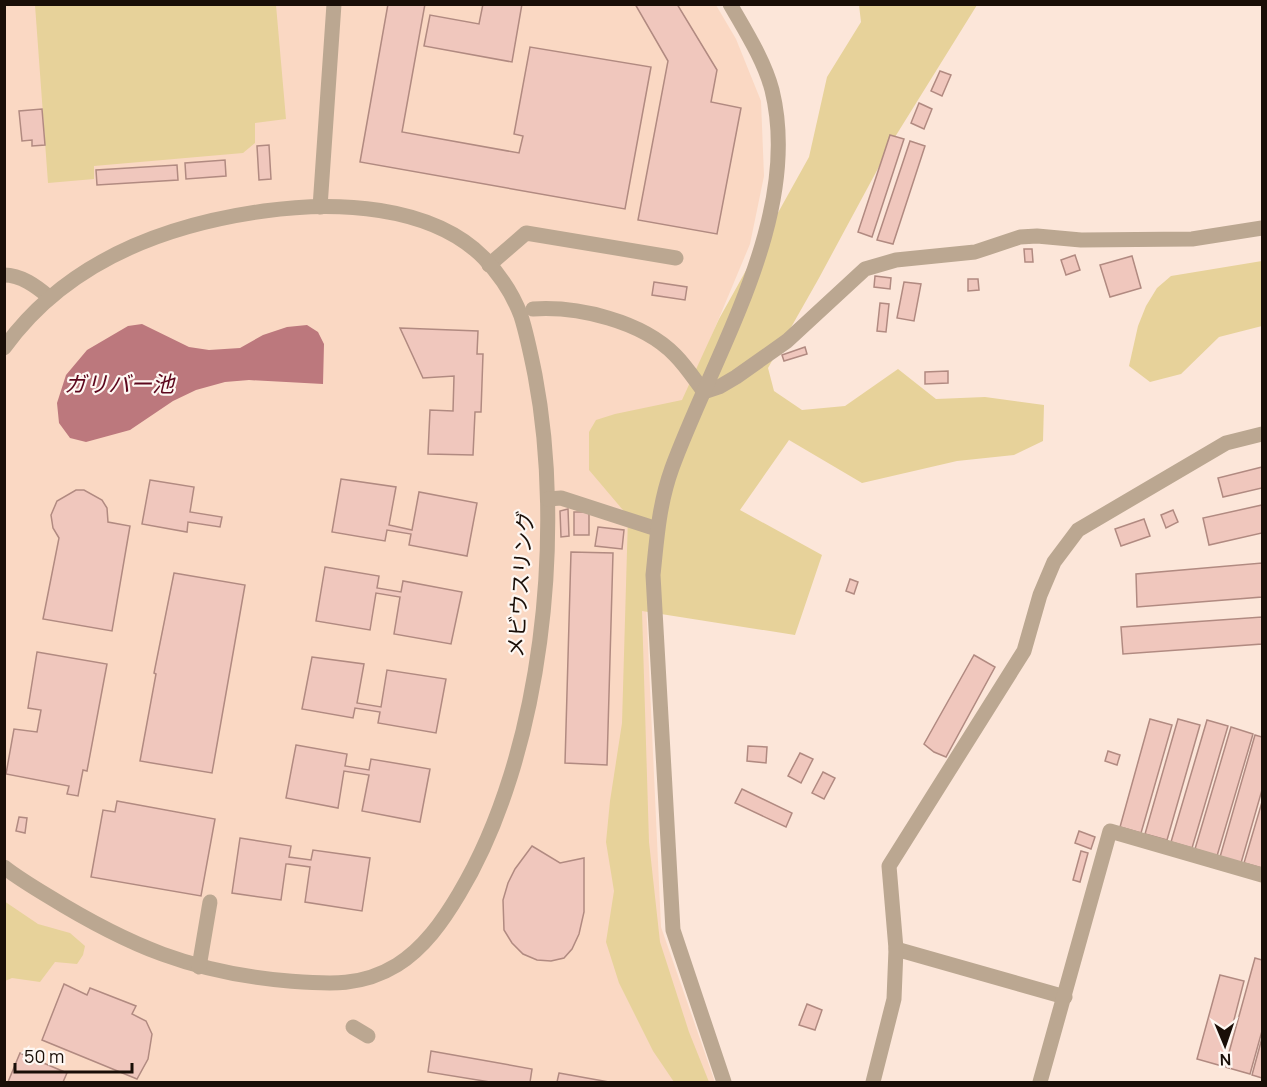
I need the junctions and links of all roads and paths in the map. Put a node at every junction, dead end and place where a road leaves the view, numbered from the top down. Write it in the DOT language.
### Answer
graph roads {
  1 [pos="334,4"];
  2 [pos="730,4"];
  3 [pos="320,207"];
  4 [pos="1263,228"];
  5 [pos="676,258"];
  6 [pos="489,265"];
  7 [pos="4,275"];
  8 [pos="49,297"];
  9 [pos="533,309"];
  10 [pos="4,348"];
  11 [pos="704,392"];
  12 [pos="1263,434"];
  13 [pos="548,499"];
  14 [pos="657,529"];
  15 [pos="4,867"];
  16 [pos="1263,875"];
  17 [pos="210,902"];
  18 [pos="896,949"];
  19 [pos="199,967"];
  20 [pos="1065,997"];
  21 [pos="353,1027"];
  22 [pos="368,1036"];
  23 [pos="724,1083"];
  24 [pos="873,1083"];
  25 [pos="1040,1083"];
  1 -- 3 [label="street"];
  2 -- 11 [label="street"];
  3 -- 6 [label="street, メビウスリング"];
  3 -- 8 [label="street, メビウスリング"];
  4 -- 11 [label="street"];
  5 -- 6 [label="street"];
  6 -- 13 [label="street, メビウスリング"];
  7 -- 8 [label="street"];
  8 -- 10 [label="street, メビウスリング"];
  9 -- 11 [label="street"];
  11 -- 14 [label="street"];
  12 -- 18 [label="street"];
  13 -- 14 [label="street"];
  13 -- 19 [label="street, メビウスリング"];
  14 -- 23 [label="street"];
  15 -- 19 [label="street, メビウスリング"];
  16 -- 20 [label="street"];
  17 -- 19 [label="street"];
  18 -- 20 [label="street"];
  18 -- 24 [label="street"];
  20 -- 25 [label="street"];
  21 -- 22 [label="street"];
}
